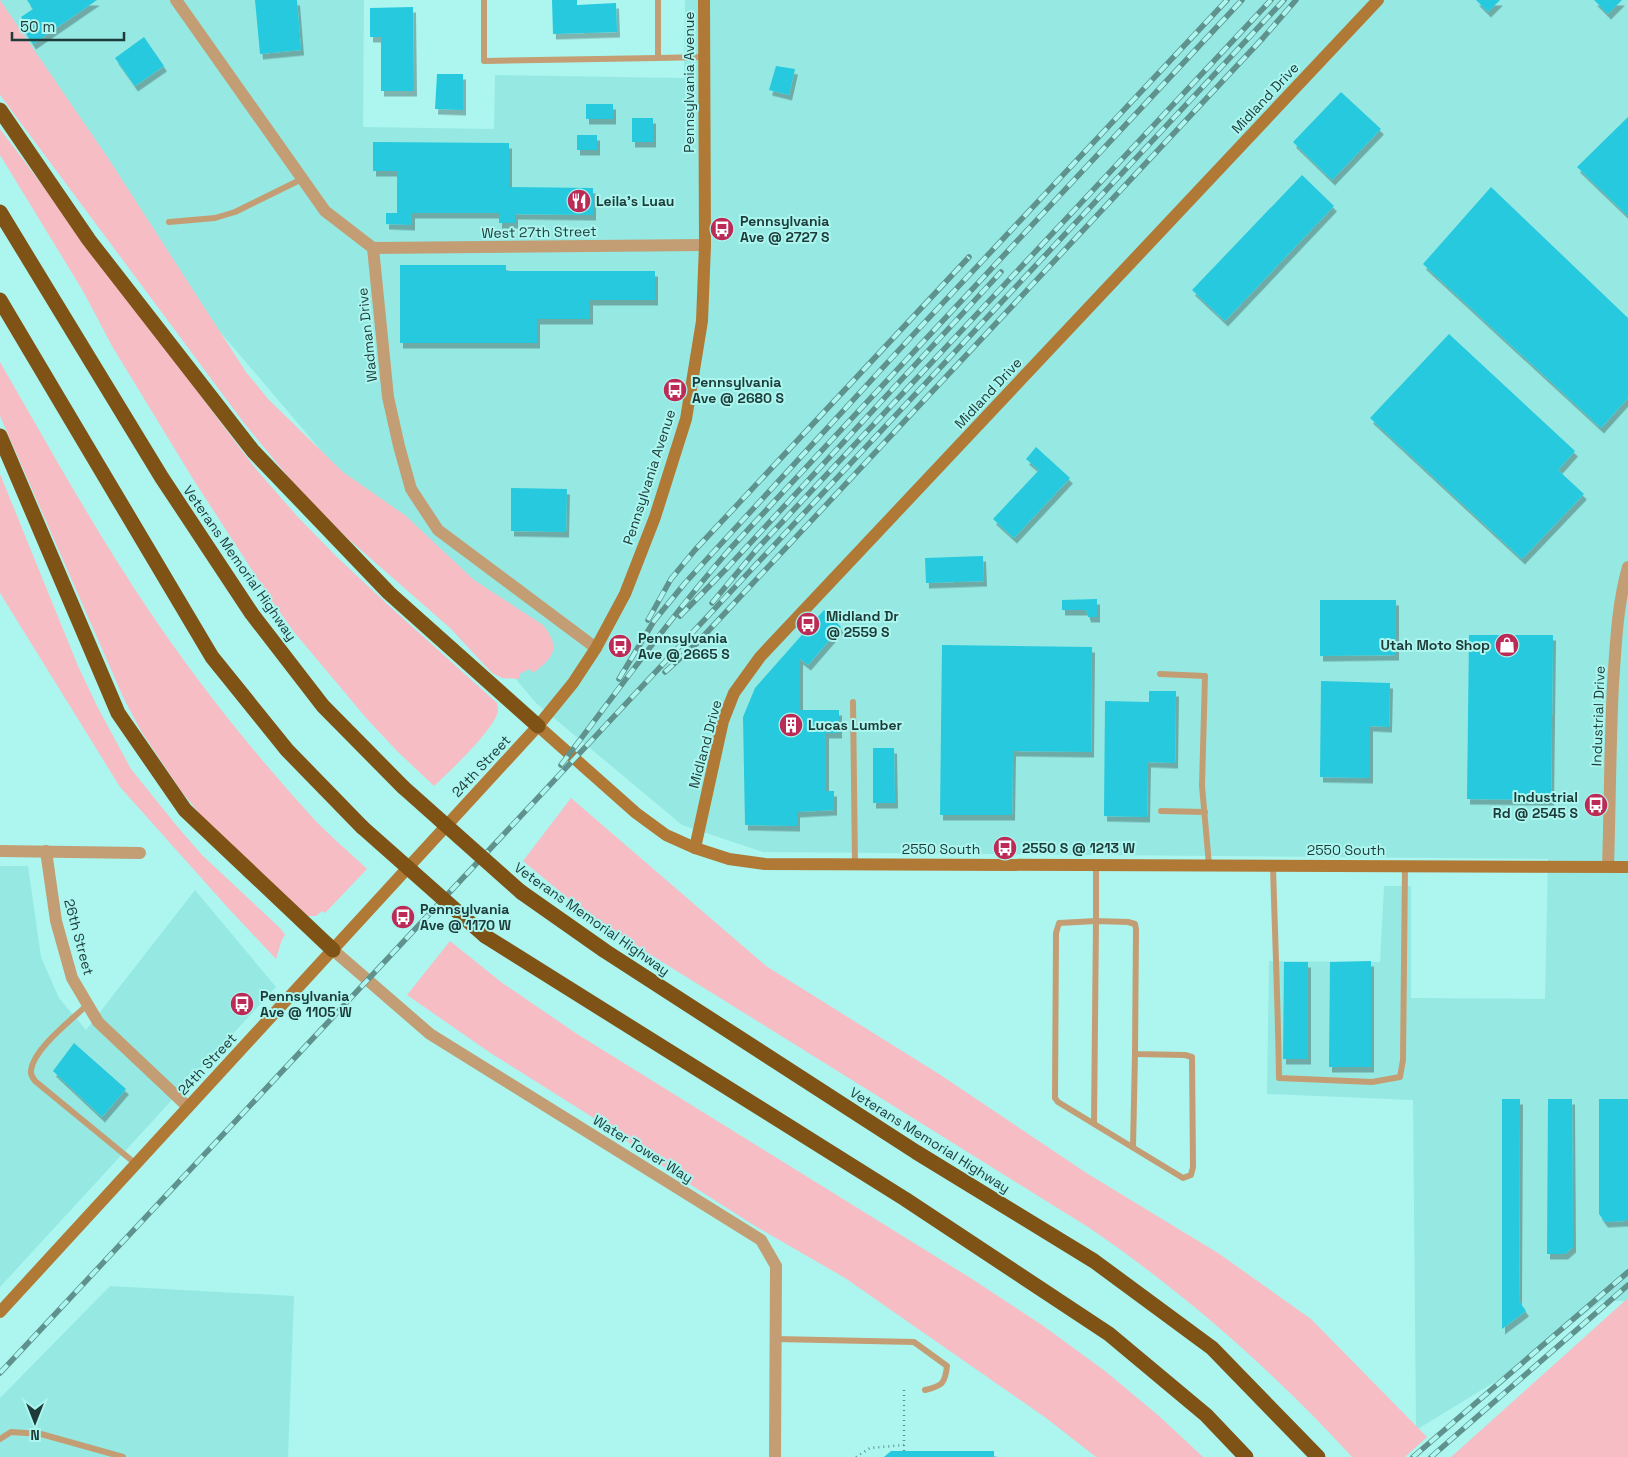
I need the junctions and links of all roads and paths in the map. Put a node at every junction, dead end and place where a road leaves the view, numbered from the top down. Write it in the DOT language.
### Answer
graph roads {
  1 [pos="176,0"];
  2 [pos="484,0"];
  3 [pos="658,0"];
  4 [pos="704,0"];
  5 [pos="1378,0"];
  6 [pos="704,57"];
  7 [pos="658,58"];
  8 [pos="0,110"];
  9 [pos="302,179"];
  10 [pos="0,212"];
  11 [pos="169,222"];
  12 [pos="705,245"];
  13 [pos="373,248"];
  14 [pos="0,300"];
  15 [pos="0,436"];
  16 [pos="1628,567"];
  17 [pos="596,648"];
  18 [pos="1160,674"];
  19 [pos="852,702"];
  20 [pos="538,726"];
  21 [pos="1161,811"];
  22 [pos="1205,812"];
  23 [pos="695,848"];
  24 [pos="0,851"];
  25 [pos="46,851"];
  26 [pos="140,853"];
  27 [pos="855,864"];
  28 [pos="1096,865"];
  29 [pos="1209,865"];
  30 [pos="1273,865"];
  31 [pos="1405,866"];
  32 [pos="1608,866"];
  33 [pos="1628,867"];
  34 [pos="1096,921"];
  35 [pos="333,950"];
  36 [pos="88,1004"];
  37 [pos="1135,1054"];
  38 [pos="188,1107"];
  39 [pos="1094,1124"];
  40 [pos="1133,1147"];
  41 [pos="136,1164"];
  42 [pos="0,1312"];
  43 [pos="776,1340"];
  44 [pos="904,1390"];
  45 [pos="925,1390"];
  46 [pos="0,1439"];
  47 [pos="904,1444"];
  48 [pos="904,1450"];
  49 [pos="123,1457"];
  50 [pos="775,1457"];
  51 [pos="856,1457"];
  52 [pos="1246,1457"];
  53 [pos="1318,1457"];
  1 -- 9 [label="street"];
  2 -- 7 [label="lane"];
  3 -- 7 [label="lane"];
  4 -- 6 [label="main road, Pennsylvania Avenue"];
  5 -- 23 [label="main road, Midland Drive"];
  6 -- 7 [label="lane"];
  6 -- 12 [label="main road, Pennsylvania Avenue"];
  8 -- 20 [label="highway"];
  9 -- 11 [label="lane"];
  9 -- 13 [label="street"];
  10 -- 53 [label="highway, Veterans Memorial Highway, bridge"];
  12 -- 13 [label="street, West 27th Street"];
  12 -- 17 [label="main road, Pennsylvania Avenue"];
  13 -- 17 [label="street, Wadman Drive"];
  14 -- 52 [label="highway, bridge"];
  15 -- 35 [label="highway"];
  16 -- 32 [label="street, Industrial Drive"];
  17 -- 20 [label="main road, Pennsylvania Avenue"];
  18 -- 22 [label="lane"];
  19 -- 27 [label="lane"];
  20 -- 23 [label="main road, 2550 South"];
  20 -- 35 [label="main road, 24th Street"];
  21 -- 22 [label="lane"];
  22 -- 29 [label="lane"];
  23 -- 27 [label="main road, 2550 South"];
  24 -- 25 [label="street"];
  25 -- 26 [label="street"];
  25 -- 36 [label="street, 26th Street"];
  27 -- 28 [label="main road, 2550 South"];
  28 -- 29 [label="main road, 2550 South"];
  28 -- 34 [label="lane"];
  29 -- 30 [label="main road, 2550 South"];
  30 -- 31 [label="main road, 2550 South"];
  30 -- 31 [label="lane"];
  31 -- 32 [label="main road, 2550 South"];
  32 -- 33 [label="main road, 2550 South"];
  34 -- 37 [label="lane"];
  34 -- 39 [label="lane"];
  34 -- 39 [label="lane"];
  35 -- 38 [label="main road, 24th Street"];
  35 -- 43 [label="street, Water Tower Way"];
  36 -- 38 [label="street, 26th Street"];
  36 -- 41 [label="lane"];
  37 -- 40 [label="lane"];
  37 -- 40 [label="lane"];
  38 -- 41 [label="main road, 24th Street"];
  39 -- 40 [label="lane"];
  41 -- 42 [label="main road, 24th Street"];
  43 -- 45 [label="lane"];
  43 -- 50 [label="street, Water Tower Way"];
  44 -- 47 [label="path"];
  46 -- 49 [label="lane"];
  47 -- 48 [label="path"];
  47 -- 51 [label="path"];
}
